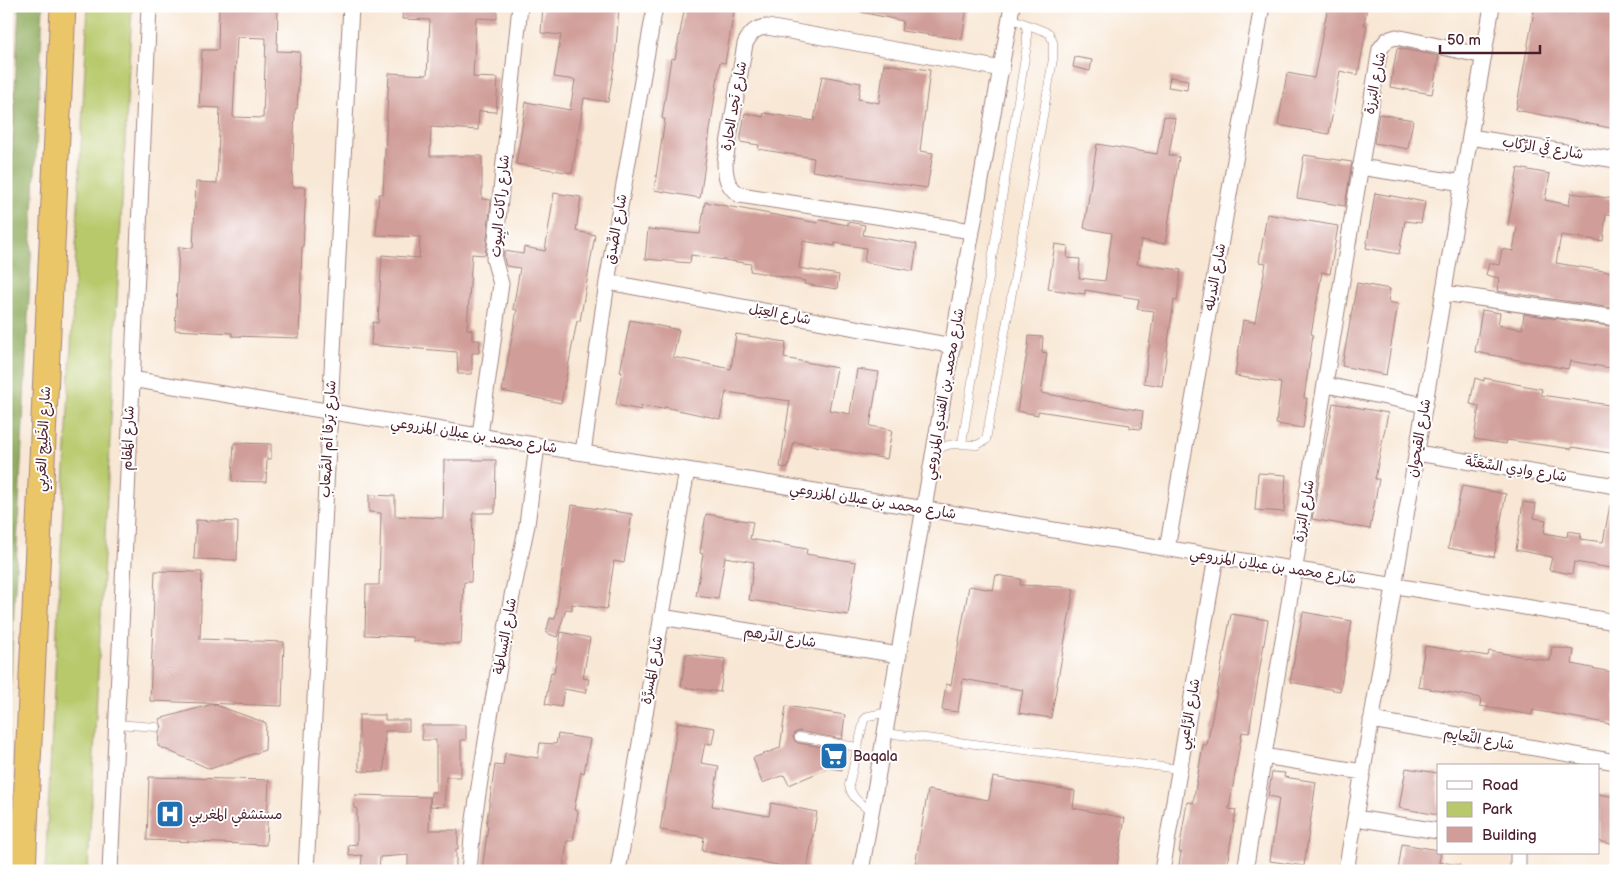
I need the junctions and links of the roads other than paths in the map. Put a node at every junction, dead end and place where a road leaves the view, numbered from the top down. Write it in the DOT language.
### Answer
graph roads {
  1 [pos="63,6"];
  2 [pos="148,6"];
  3 [pos="351,6"];
  4 [pos="520,6"];
  5 [pos="655,6"];
  6 [pos="1262,6"];
  7 [pos="1492,6"];
  8 [pos="1011,12"];
  9 [pos="1025,24"];
  10 [pos="1484,56"];
  11 [pos="1002,69"];
  12 [pos="1470,137"];
  13 [pos="1616,160"];
  14 [pos="1360,167"];
  15 [pos="1463,183"];
  16 [pos="972,231"];
  17 [pos="607,282"];
  18 [pos="1444,293"];
  19 [pos="1616,318"];
  20 [pos="953,346"];
  21 [pos="131,379"];
  22 [pos="1326,385"];
  23 [pos="1425,405"];
  24 [pos="330,411"];
  25 [pos="480,435"];
  26 [pos="962,443"];
  27 [pos="537,446"];
  28 [pos="935,451"];
  29 [pos="583,453"];
  30 [pos="1417,453"];
  31 [pos="686,470"];
  32 [pos="1616,486"];
  33 [pos="925,509"];
  34 [pos="1167,549"];
  35 [pos="1216,556"];
  36 [pos="1294,570"];
  37 [pos="1394,586"];
  38 [pos="661,618"];
  39 [pos="1616,622"];
  40 [pos="899,656"];
  41 [pos="889,712"];
  42 [pos="1371,720"];
  43 [pos="116,724"];
  44 [pos="156,727"];
  45 [pos="885,733"];
  46 [pos="799,737"];
  47 [pos="857,746"];
  48 [pos="1264,756"];
  49 [pos="1616,762"];
  50 [pos="1179,769"];
  51 [pos="1362,772"];
  52 [pos="872,812"];
  53 [pos="1355,818"];
  54 [pos="1437,831"];
  55 [pos="1518,854"];
  56 [pos="23,871"];
  57 [pos="110,871"];
  58 [pos="306,871"];
  59 [pos="469,871"];
  60 [pos="618,871"];
  61 [pos="861,871"];
  62 [pos="1162,871"];
  63 [pos="1245,871"];
  64 [pos="1346,871"];
  65 [pos="1518,871"];
  1 -- 56 [label="highway, شارع الخَلِيج العَربِي"];
  2 -- 21 [label="street, شارع المَقام"];
  3 -- 24 [label="street, شارع بَرقا أم الصَّعاب"];
  4 -- 25 [label="street, شارع راكات البِيوت"];
  5 -- 17 [label="street, شارع الصِّدق"];
  6 -- 34 [label="street, شارع النديله"];
  7 -- 10 [label="street, شارع القيحوان"];
  8 -- 9 [label="lane"];
  8 -- 11 [label="street, شارع محمد بن الفندي المزروعي"];
  9 -- 26 [label="lane"];
  9 -- 26 [label="lane"];
  10 -- 12 [label="street, شارع القيحوان"];
  10 -- 14 [label="street, شارع البَرزة"];
  11 -- 16 [label="street, شارع محمد بن الفندي المزروعي"];
  11 -- 16 [label="street, شارع نَجد الحارة"];
  12 -- 13 [label="street, شارع فَي الرِّكاب"];
  12 -- 15 [label="street, شارع القيحوان"];
  14 -- 15 [label="street"];
  14 -- 22 [label="street, شارع البَرزة"];
  15 -- 18 [label="street, شارع القيحوان"];
  16 -- 20 [label="street, شارع محمد بن الفندي المزروعي"];
  17 -- 20 [label="street, شارع العِبَل"];
  17 -- 29 [label="street, شارع الصِّدق"];
  18 -- 19 [label="street"];
  18 -- 23 [label="street, شارع القيحوان"];
  20 -- 28 [label="street, شارع محمد بن الفندي المزروعي"];
  21 -- 24 [label="street, شارع محمد بن عبلان المزروعي"];
  21 -- 43 [label="street, شارع المَقام"];
  22 -- 23 [label="street"];
  22 -- 36 [label="street, شارع البَرزة"];
  23 -- 30 [label="street, شارع القيحوان"];
  24 -- 25 [label="street, شارع محمد بن عبلان المزروعي"];
  24 -- 58 [label="street, شارع بَرقا أم الصَّعاب"];
  25 -- 27 [label="street, شارع محمد بن عبلان المزروعي"];
  26 -- 28 [label="lane"];
  27 -- 29 [label="street, شارع محمد بن عبلان المزروعي"];
  27 -- 59 [label="street, شارع البَساطة"];
  28 -- 33 [label="street, شارع محمد بن الفندي المزروعي"];
  29 -- 31 [label="street, شارع محمد بن عبلان المزروعي"];
  30 -- 32 [label="street, شارع وادِي السِّعَنَّة"];
  30 -- 37 [label="street, شارع القيحوان"];
  31 -- 33 [label="street, شارع محمد بن عبلان المزروعي"];
  31 -- 38 [label="street, شارع المَسرَّة"];
  33 -- 34 [label="street, شارع محمد بن عبلان المزروعي"];
  33 -- 40 [label="street, شارع محمد بن الفندي المزروعي"];
  34 -- 35 [label="street, شارع محمد بن عبلان المزروعي"];
  35 -- 36 [label="street, شارع محمد بن عبلان المزروعي"];
  35 -- 50 [label="street, شارع الرَّاعبِي"];
  36 -- 37 [label="street, شارع محمد بن عبلان المزروعي"];
  36 -- 48 [label="street, شارع البَرزة"];
  37 -- 39 [label="street, شارع محمد بن عبلان المزروعي"];
  37 -- 42 [label="street, شارع القيحوان"];
  38 -- 40 [label="street, شارع الدِّرهم"];
  38 -- 60 [label="street, شارع المَسرَّة"];
  40 -- 41 [label="street, شارع محمد بن الفندي المزروعي"];
  41 -- 45 [label="street, شارع محمد بن الفندي المزروعي"];
  41 -- 47 [label="lane"];
  42 -- 49 [label="street, شارع النَّعايِم"];
  42 -- 51 [label="street, شارع القيحوان"];
  43 -- 44 [label="lane"];
  43 -- 57 [label="street, شارع المَقام"];
  45 -- 50 [label="lane"];
  45 -- 52 [label="street, شارع محمد بن الفندي المزروعي"];
  46 -- 47 [label="lane"];
  47 -- 52 [label="lane"];
  48 -- 51 [label="street"];
  48 -- 63 [label="street, شارع البَرزة"];
  50 -- 62 [label="street, شارع الرَّاعبِي"];
  51 -- 53 [label="street, شارع القيحوان"];
  52 -- 61 [label="street, شارع محمد بن الفندي المزروعي"];
  53 -- 54 [label="street"];
  53 -- 64 [label="street, شارع القيحوان"];
  55 -- 65 [label="street"];
}
